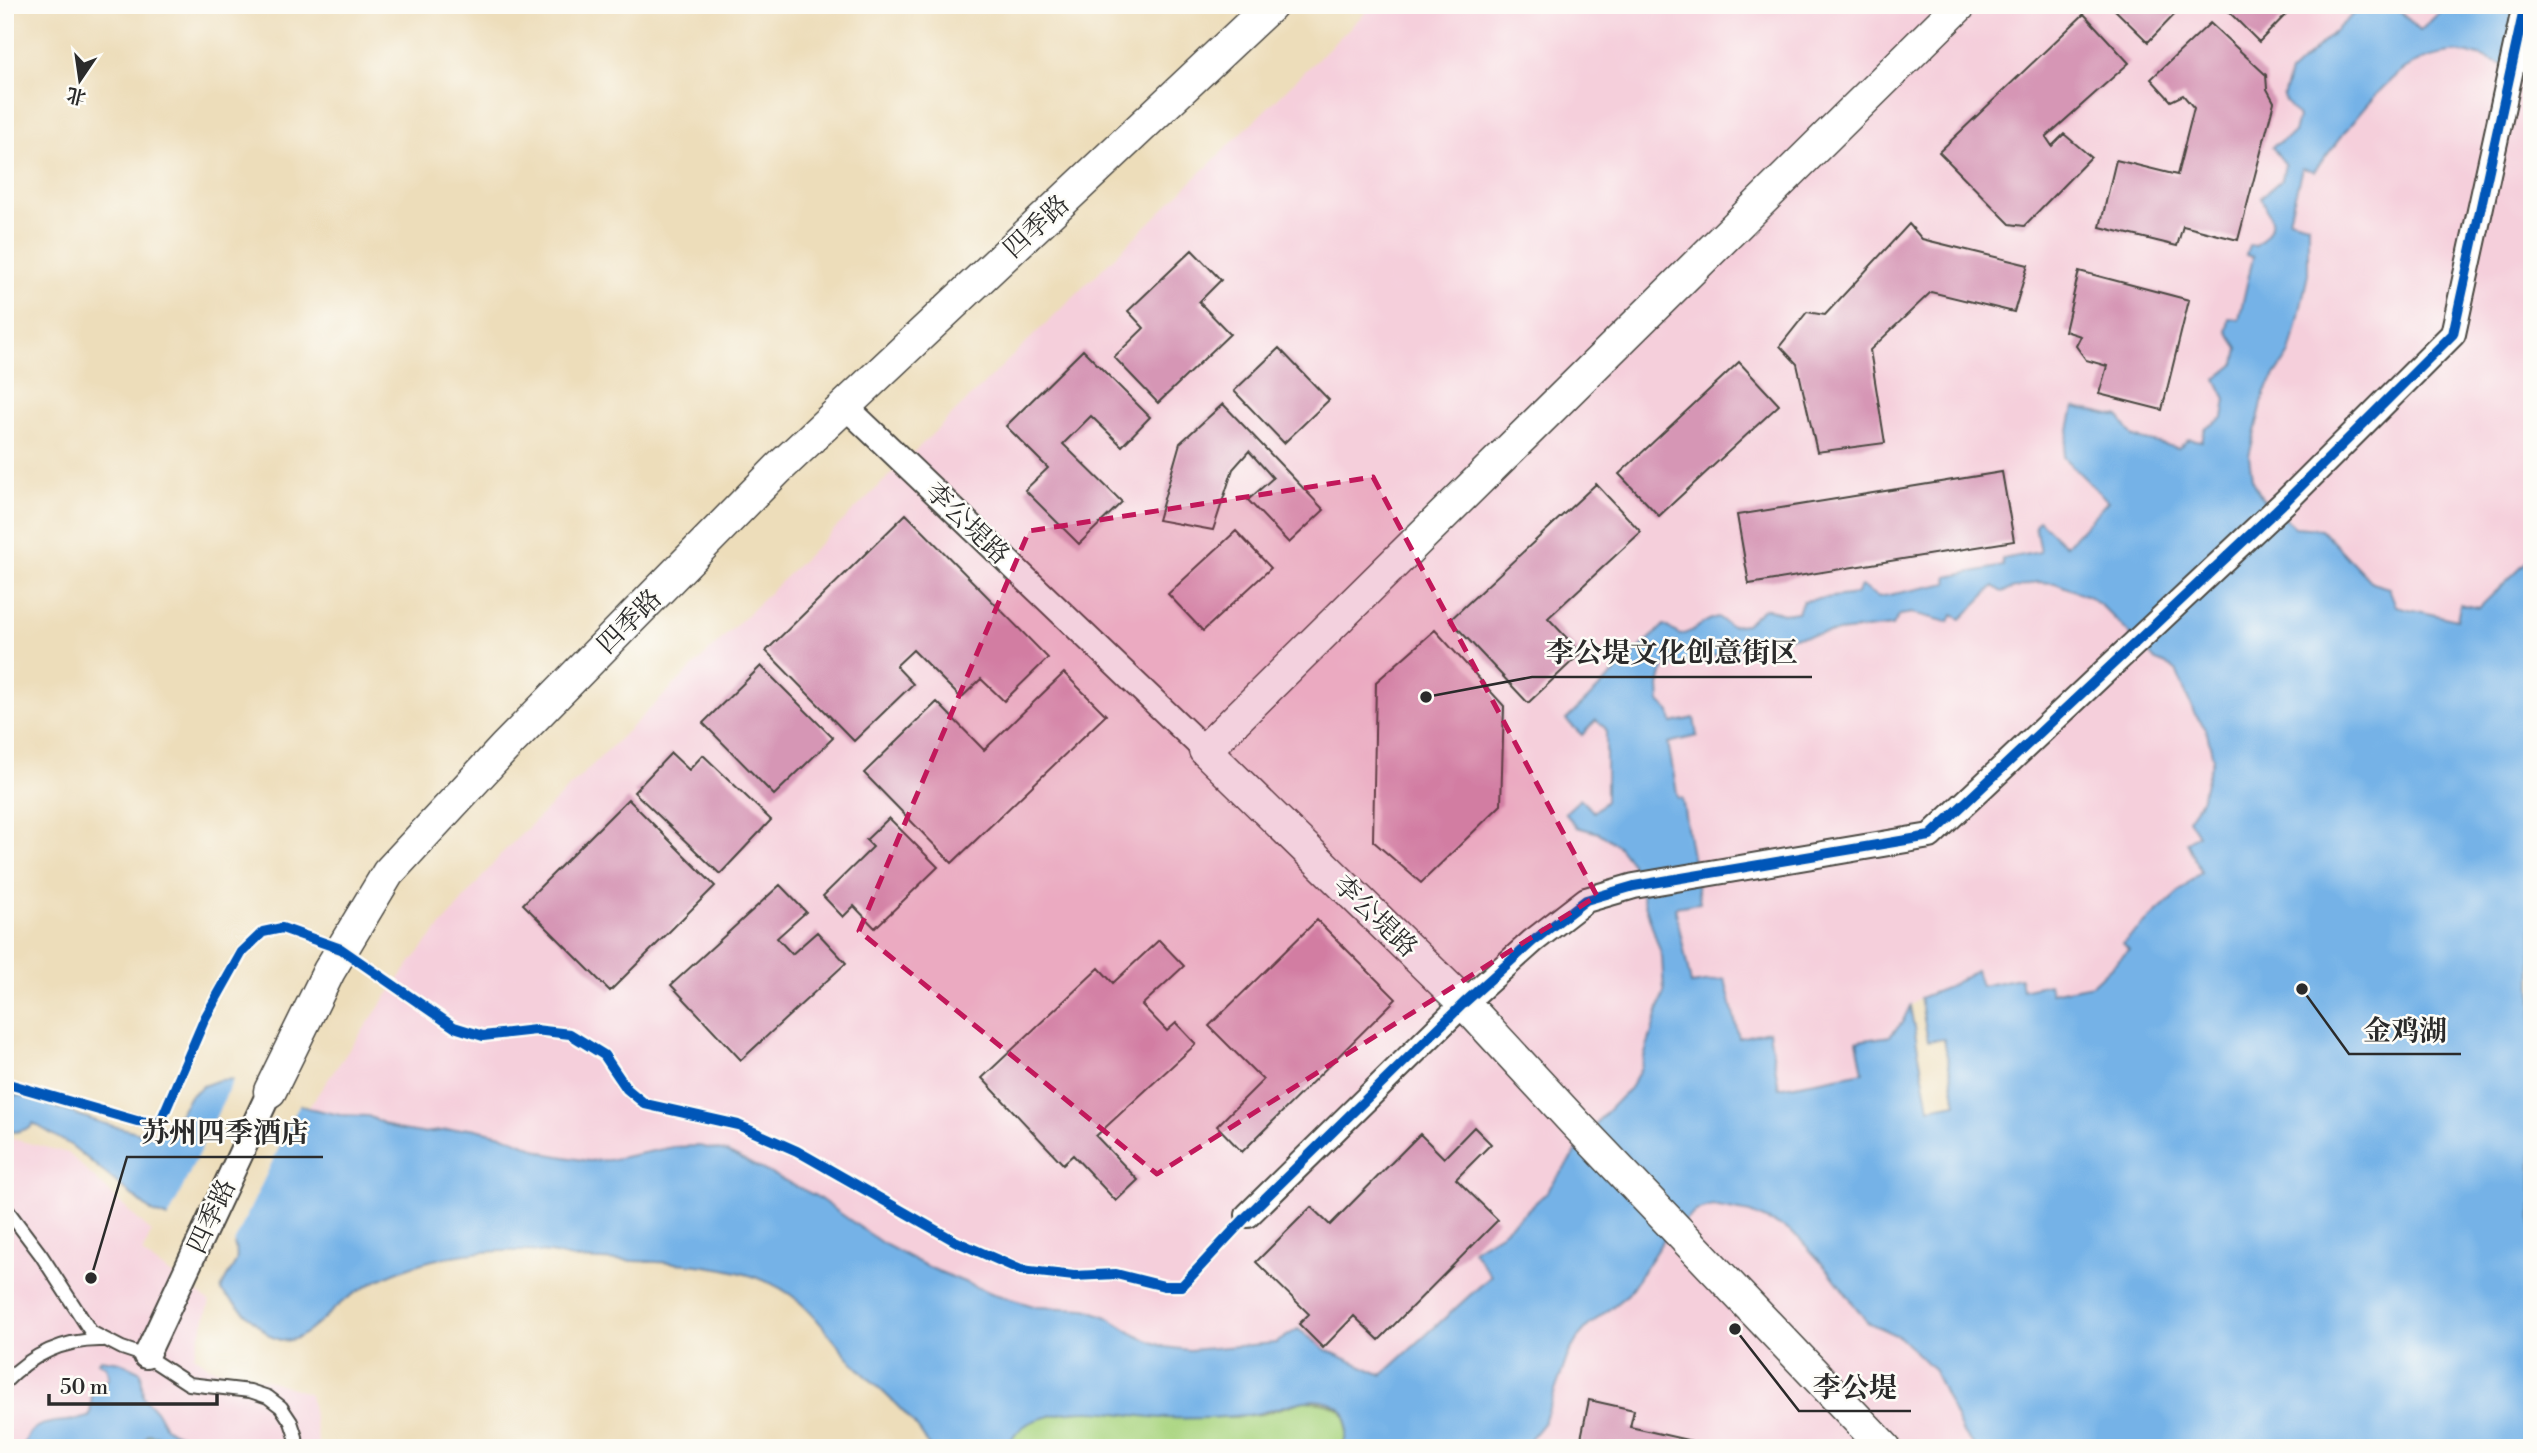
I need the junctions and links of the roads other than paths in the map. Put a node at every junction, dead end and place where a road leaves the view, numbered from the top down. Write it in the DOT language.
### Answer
graph roads {
  1 [pos="1271,5"];
  2 [pos="1960,5"];
  3 [pos="2525,5"];
  4 [pos="845,406"];
  5 [pos="1205,750"];
  6 [pos="1464,1003"];
  7 [pos="270,1091"];
  8 [pos="5,1208"];
  9 [pos="1248,1215"];
  10 [pos="107,1340"];
  11 [pos="146,1356"];
  12 [pos="5,1382"];
  13 [pos="297,1448"];
  14 [pos="1885,1448"];
  1 -- 4 [label="street, 四季路"];
  2 -- 5 [label="street"];
  3 -- 6 [label="street"];
  4 -- 5 [label="street, 李公堤路"];
  4 -- 7 [label="street, 四季路"];
  5 -- 6 [label="street, 李公堤路"];
  6 -- 9 [label="street"];
  6 -- 14 [label="street, 李公堤路"];
  7 -- 11 [label="street, 四季路"];
  8 -- 10 [label="lane"];
  10 -- 11 [label="lane"];
  10 -- 12 [label="lane"];
  11 -- 13 [label="lane"];
}
